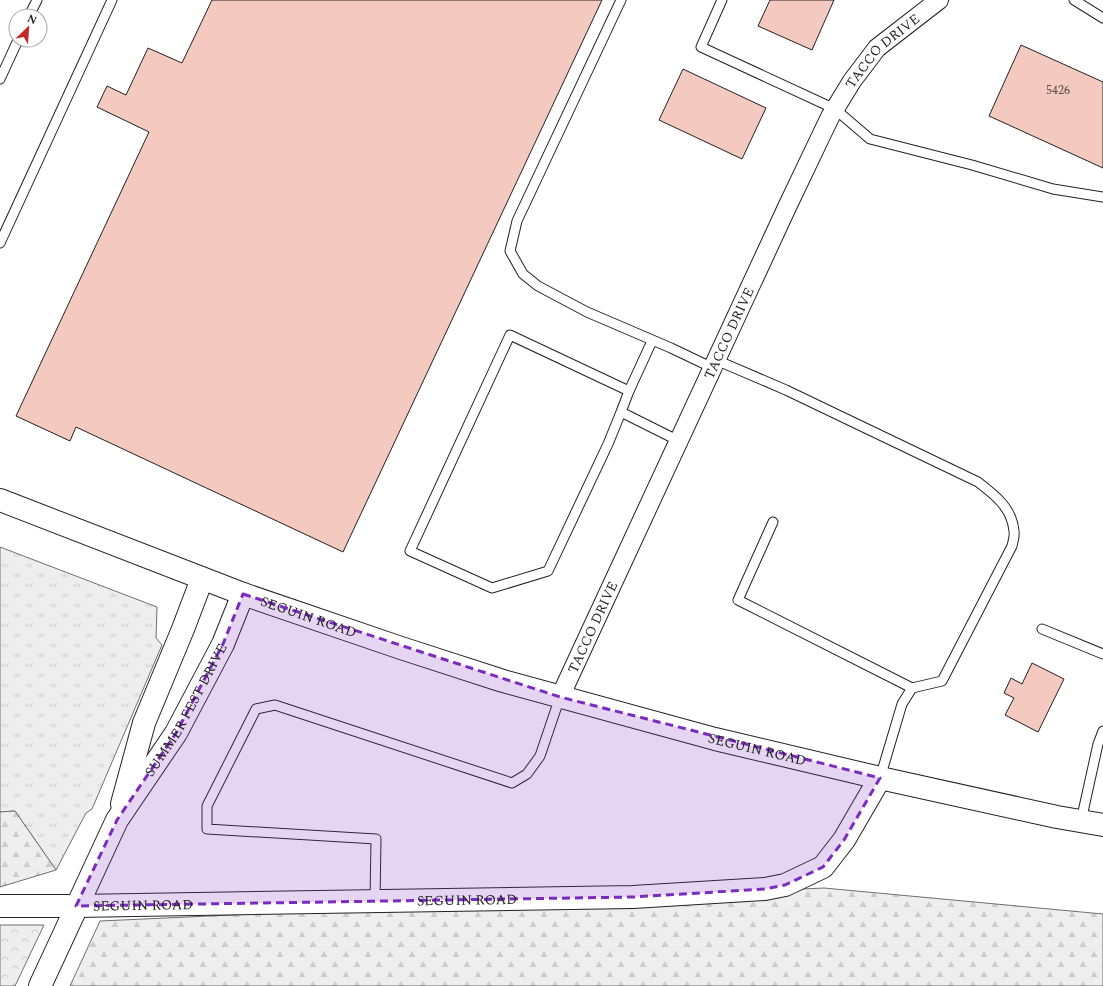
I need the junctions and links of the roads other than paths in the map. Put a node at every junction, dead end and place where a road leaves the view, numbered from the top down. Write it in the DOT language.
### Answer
graph roads {
  1 [pos="112,0"];
  2 [pos="621,0"];
  3 [pos="722,0"];
  4 [pos="939,0"];
  5 [pos="1074,0"];
  6 [pos="1103,18"];
  7 [pos="14,48"];
  8 [pos="0,79"];
  9 [pos="835,109"];
  10 [pos="1103,197"];
  11 [pos="0,243"];
  12 [pos="652,340"];
  13 [pos="715,364"];
  14 [pos="629,391"];
  15 [pos="621,412"];
  16 [pos="679,441"];
  17 [pos="0,500"];
  18 [pos="773,522"];
  19 [pos="202,579"];
  20 [pos="243,594"];
  21 [pos="1042,629"];
  22 [pos="1103,654"];
  23 [pos="912,688"];
  24 [pos="560,697"];
  25 [pos="1103,731"];
  26 [pos="1100,747"];
  27 [pos="880,778"];
  28 [pos="117,820"];
  29 [pos="1081,821"];
  30 [pos="1103,825"];
  31 [pos="375,901"];
  32 [pos="0,906"];
  33 [pos="76,906"];
  34 [pos="40,986"];
  1 -- 11 [label="lane"];
  2 -- 12 [label="lane"];
  3 -- 9 [label="lane"];
  4 -- 9 [label="street, TACCO DRIVE"];
  5 -- 6 [label="lane"];
  7 -- 8 [label="lane"];
  9 -- 10 [label="lane"];
  9 -- 13 [label="street, TACCO DRIVE"];
  12 -- 13 [label="lane"];
  12 -- 14 [label="lane"];
  13 -- 16 [label="street, TACCO DRIVE"];
  13 -- 23 [label="lane"];
  14 -- 15 [label="lane"];
  14 -- 15 [label="lane"];
  15 -- 16 [label="lane"];
  16 -- 24 [label="street, TACCO DRIVE"];
  17 -- 19 [label="street, SEGUIN ROAD"];
  18 -- 23 [label="lane"];
  19 -- 20 [label="street, SEGUIN ROAD"];
  19 -- 28 [label="street, SUMMER FEST DRIVE"];
  20 -- 24 [label="street, SEGUIN ROAD"];
  20 -- 28 [label="street, SUMMER FEST DRIVE"];
  21 -- 22 [label="lane"];
  23 -- 27 [label="lane"];
  24 -- 27 [label="street, SEGUIN ROAD"];
  24 -- 31 [label="lane"];
  25 -- 26 [label="lane"];
  26 -- 29 [label="lane"];
  27 -- 29 [label="street, SEGUIN ROAD"];
  27 -- 31 [label="street, SEGUIN ROAD"];
  28 -- 33 [label="street, SUMMER FEST DRIVE"];
  29 -- 30 [label="street, SEGUIN ROAD"];
  31 -- 33 [label="street, SEGUIN ROAD"];
  32 -- 33 [label="street, SEGUIN ROAD"];
  33 -- 34 [label="street, SUMMER FEST DRIVE"];
}
